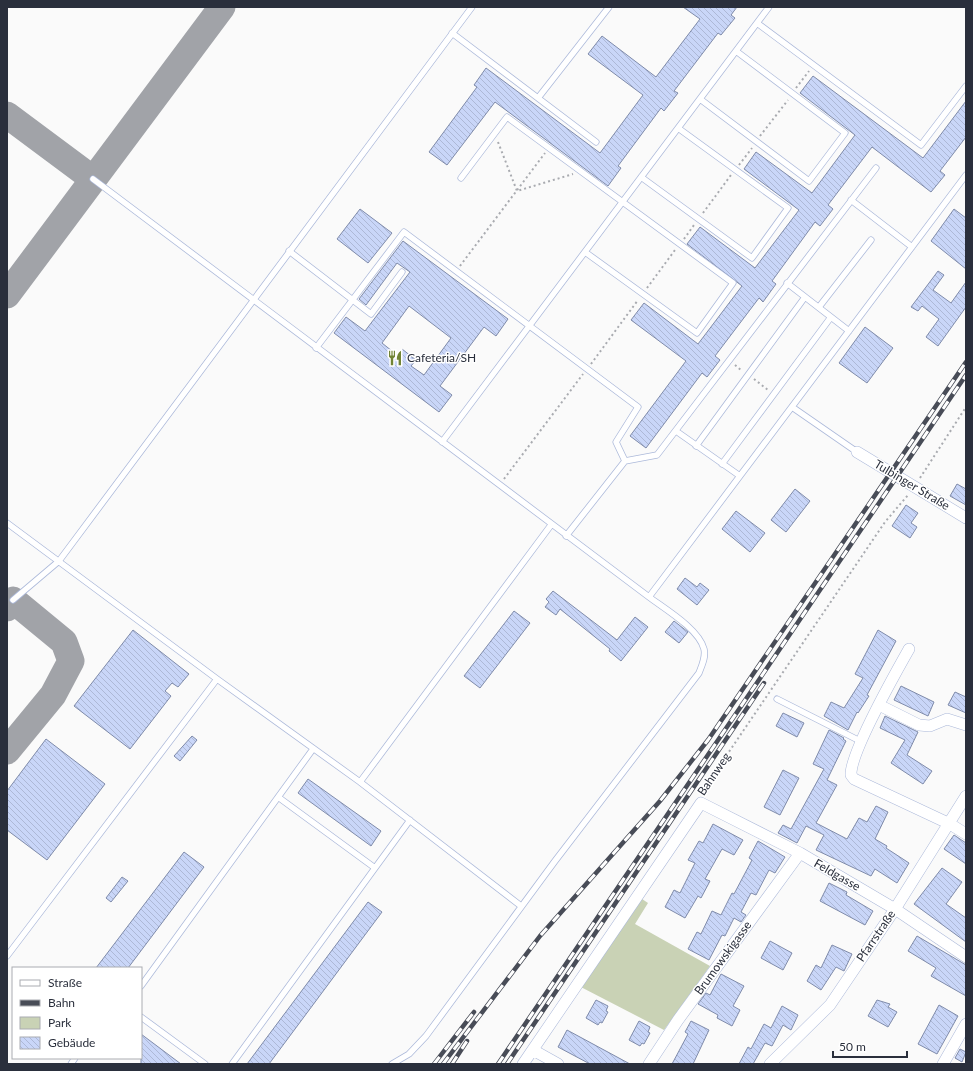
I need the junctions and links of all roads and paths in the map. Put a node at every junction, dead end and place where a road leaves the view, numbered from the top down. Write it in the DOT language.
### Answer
graph roads {
  1 [pos="472,7"];
  2 [pos="609,7"];
  3 [pos="769,7"];
  4 [pos="757,23"];
  5 [pos="452,33"];
  6 [pos="736,52"];
  7 [pos="814,65"];
  8 [pos="966,86"];
  9 [pos="792,94"];
  10 [pos="538,98"];
  11 [pos="700,99"];
  12 [pos="678,128"];
  13 [pos="495,135"];
  14 [pos="596,142"];
  15 [pos="756,142"];
  16 [pos="549,149"];
  17 [pos="876,168"];
  18 [pos="736,169"];
  19 [pos="580,172"];
  20 [pos="966,176"];
  21 [pos="641,177"];
  22 [pos="461,178"];
  23 [pos="93,179"];
  24 [pos="517,191"];
  25 [pos="851,200"];
  26 [pos="622,203"];
  27 [pos="699,219"];
  28 [pos="871,240"];
  29 [pos="679,245"];
  30 [pos="912,247"];
  31 [pos="289,251"];
  32 [pos="585,252"];
  33 [pos="402,272"];
  34 [pos="456,272"];
  35 [pos="787,283"];
  36 [pos="642,294"];
  37 [pos="805,297"];
  38 [pos="253,299"];
  39 [pos="352,300"];
  40 [pos="819,307"];
  41 [pos="831,317"];
  42 [pos="528,327"];
  43 [pos="849,331"];
  44 [pos="316,348"];
  45 [pos="729,361"];
  46 [pos="587,369"];
  47 [pos="748,375"];
  48 [pos="774,394"];
  49 [pos="792,407"];
  50 [pos="966,407"];
  51 [pos="676,431"];
  52 [pos="442,442"];
  53 [pos="696,446"];
  54 [pos="857,452"];
  55 [pos="625,461"];
  56 [pos="722,464"];
  57 [pos="740,476"];
  58 [pos="499,486"];
  59 [pos="914,487"];
  60 [pos="966,518"];
  61 [pos="7,523"];
  62 [pos="551,525"];
  63 [pos="566,536"];
  64 [pos="59,561"];
  65 [pos="649,597"];
  66 [pos="13,600"];
  67 [pos="909,649"];
  68 [pos="217,679"];
  69 [pos="777,699"];
  70 [pos="879,705"];
  71 [pos="966,725"];
  72 [pos="862,742"];
  73 [pos="314,749"];
  74 [pos="360,782"];
  75 [pos="966,796"];
  76 [pos="278,797"];
  77 [pos="701,798"];
  78 [pos="410,820"];
  79 [pos="950,824"];
  80 [pos="966,834"];
  81 [pos="800,853"];
  82 [pos="375,868"];
  83 [pos="521,906"];
  84 [pos="895,909"];
  85 [pos="9,949"];
  86 [pos="7,956"];
  87 [pos="966,957"];
  88 [pos="142,985"];
  89 [pos="142,1018"];
  90 [pos="966,1024"];
  91 [pos="533,1050"];
  92 [pos="205,1064"];
  93 [pos="232,1064"];
  94 [pos="392,1064"];
  95 [pos="523,1064"];
  96 [pos="558,1064"];
  97 [pos="649,1064"];
  98 [pos="770,1064"];
  99 [pos="943,1064"];
  1 -- 5 [label="lane"];
  2 -- 10 [label="lane"];
  3 -- 4 [label="lane"];
  4 -- 6 [label="lane"];
  4 -- 7 [label="lane"];
  5 -- 10 [label="lane"];
  5 -- 31 [label="lane"];
  6 -- 9 [label="lane"];
  6 -- 11 [label="lane"];
  7 -- 8 [label="lane"];
  7 -- 9 [label="path"];
  9 -- 15 [label="path"];
  9 -- 15 [label="lane"];
  10 -- 14 [label="lane"];
  11 -- 12 [label="lane"];
  11 -- 15 [label="lane"];
  12 -- 18 [label="lane"];
  12 -- 21 [label="lane"];
  13 -- 16 [label="lane"];
  13 -- 22 [label="lane"];
  13 -- 24 [label="path"];
  15 -- 18 [label="path"];
  16 -- 19 [label="lane"];
  16 -- 24 [label="path"];
  17 -- 25 [label="lane"];
  18 -- 27 [label="path"];
  18 -- 27 [label="lane"];
  19 -- 24 [label="path"];
  19 -- 26 [label="lane"];
  20 -- 30 [label="lane"];
  21 -- 26 [label="lane"];
  21 -- 27 [label="lane"];
  23 -- 38 [label="lane"];
  24 -- 34 [label="path"];
  25 -- 30 [label="lane"];
  25 -- 35 [label="lane"];
  26 -- 29 [label="lane"];
  26 -- 32 [label="lane"];
  27 -- 29 [label="path"];
  28 -- 40 [label="lane"];
  29 -- 36 [label="path"];
  29 -- 36 [label="lane"];
  30 -- 43 [label="lane"];
  31 -- 38 [label="lane"];
  31 -- 39 [label="lane"];
  32 -- 36 [label="lane"];
  32 -- 42 [label="lane"];
  33 -- 39 [label="lane"];
  34 -- 39 [label="lane"];
  34 -- 42 [label="lane"];
  35 -- 37 [label="lane"];
  35 -- 45 [label="lane"];
  36 -- 46 [label="path"];
  37 -- 40 [label="lane"];
  37 -- 47 [label="lane"];
  38 -- 44 [label="lane"];
  38 -- 64 [label="lane"];
  39 -- 44 [label="lane"];
  40 -- 41 [label="lane"];
  41 -- 43 [label="lane"];
  41 -- 48 [label="lane"];
  42 -- 46 [label="lane"];
  42 -- 52 [label="lane"];
  43 -- 49 [label="lane"];
  44 -- 52 [label="lane"];
  45 -- 47 [label="path"];
  45 -- 51 [label="lane"];
  46 -- 55 [label="lane"];
  46 -- 58 [label="path"];
  47 -- 48 [label="path"];
  47 -- 53 [label="lane"];
  48 -- 56 [label="lane"];
  49 -- 54 [label="lane"];
  49 -- 57 [label="lane"];
  50 -- 59 [label="path, Bahnweg"];
  51 -- 53 [label="lane"];
  51 -- 55 [label="lane"];
  52 -- 58 [label="lane"];
  53 -- 56 [label="lane"];
  54 -- 59 [label="street, Tulbinger Straße"];
  55 -- 63 [label="lane"];
  56 -- 57 [label="lane"];
  57 -- 65 [label="lane"];
  58 -- 62 [label="lane"];
  59 -- 60 [label="street, Tulbinger Straße"];
  59 -- 77 [label="path, Bahnweg"];
  61 -- 64 [label="lane"];
  62 -- 63 [label="lane"];
  62 -- 74 [label="lane"];
  63 -- 65 [label="lane"];
  64 -- 66 [label="lane"];
  64 -- 68 [label="lane"];
  65 -- 83 [label="lane"];
  67 -- 70 [label="street"];
  68 -- 73 [label="lane"];
  68 -- 85 [label="lane"];
  69 -- 72 [label="lane"];
  70 -- 71 [label="street"];
  70 -- 72 [label="street"];
  72 -- 79 [label="street"];
  73 -- 74 [label="lane"];
  73 -- 76 [label="lane"];
  74 -- 78 [label="lane"];
  75 -- 79 [label="street, Pfarrstraße"];
  76 -- 82 [label="lane"];
  76 -- 88 [label="lane"];
  77 -- 81 [label="street, Feldgasse"];
  77 -- 91 [label="street, Bahnweg"];
  78 -- 82 [label="lane"];
  78 -- 83 [label="lane"];
  79 -- 80 [label="street"];
  79 -- 84 [label="street, Pfarrstraße"];
  81 -- 84 [label="street, Feldgasse"];
  81 -- 97 [label="street, Brumowskigasse"];
  82 -- 93 [label="lane"];
  83 -- 94 [label="lane"];
  84 -- 87 [label="street, Feldgasse"];
  84 -- 98 [label="street, Pfarrstraße"];
  85 -- 86 [label="lane"];
  89 -- 92 [label="lane"];
  90 -- 99 [label="street"];
  91 -- 95 [label="street, Bahnweg"];
  91 -- 96 [label="street"];
}
